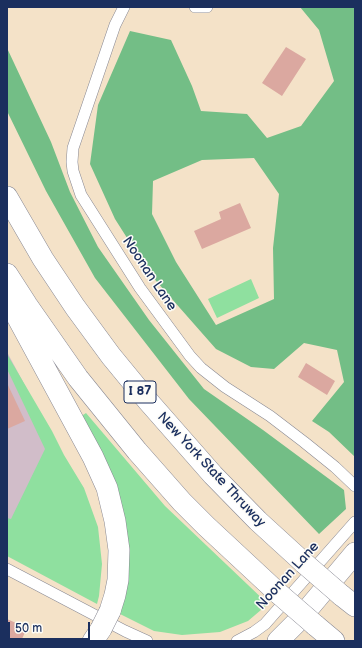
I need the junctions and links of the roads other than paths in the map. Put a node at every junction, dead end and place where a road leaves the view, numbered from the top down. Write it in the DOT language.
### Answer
graph roads {
  1 [pos="124,7"];
  2 [pos="195,7"];
  3 [pos="207,7"];
  4 [pos="7,198"];
  5 [pos="7,274"];
  6 [pos="7,298"];
  7 [pos="355,486"];
  8 [pos="355,522"];
  9 [pos="355,553"];
  10 [pos="355,567"];
  11 [pos="7,569"];
  12 [pos="350,601"];
  13 [pos="101,627"];
  14 [pos="147,641"];
  15 [pos="236,641"];
  16 [pos="278,641"];
  17 [pos="291,641"];
  18 [pos="334,641"];
  1 -- 7 [label="street, Noonan Lane"];
  2 -- 3 [label="street"];
  4 -- 12 [label="highway, New York State Thruway / I 87, bridge"];
  5 -- 18 [label="highway, I 87, bridge"];
  6 -- 13 [label="highway"];
  8 -- 15 [label="street, Noonan Lane"];
  9 -- 16 [label="highway"];
  10 -- 17 [label="highway"];
  11 -- 14 [label="street"];
}
